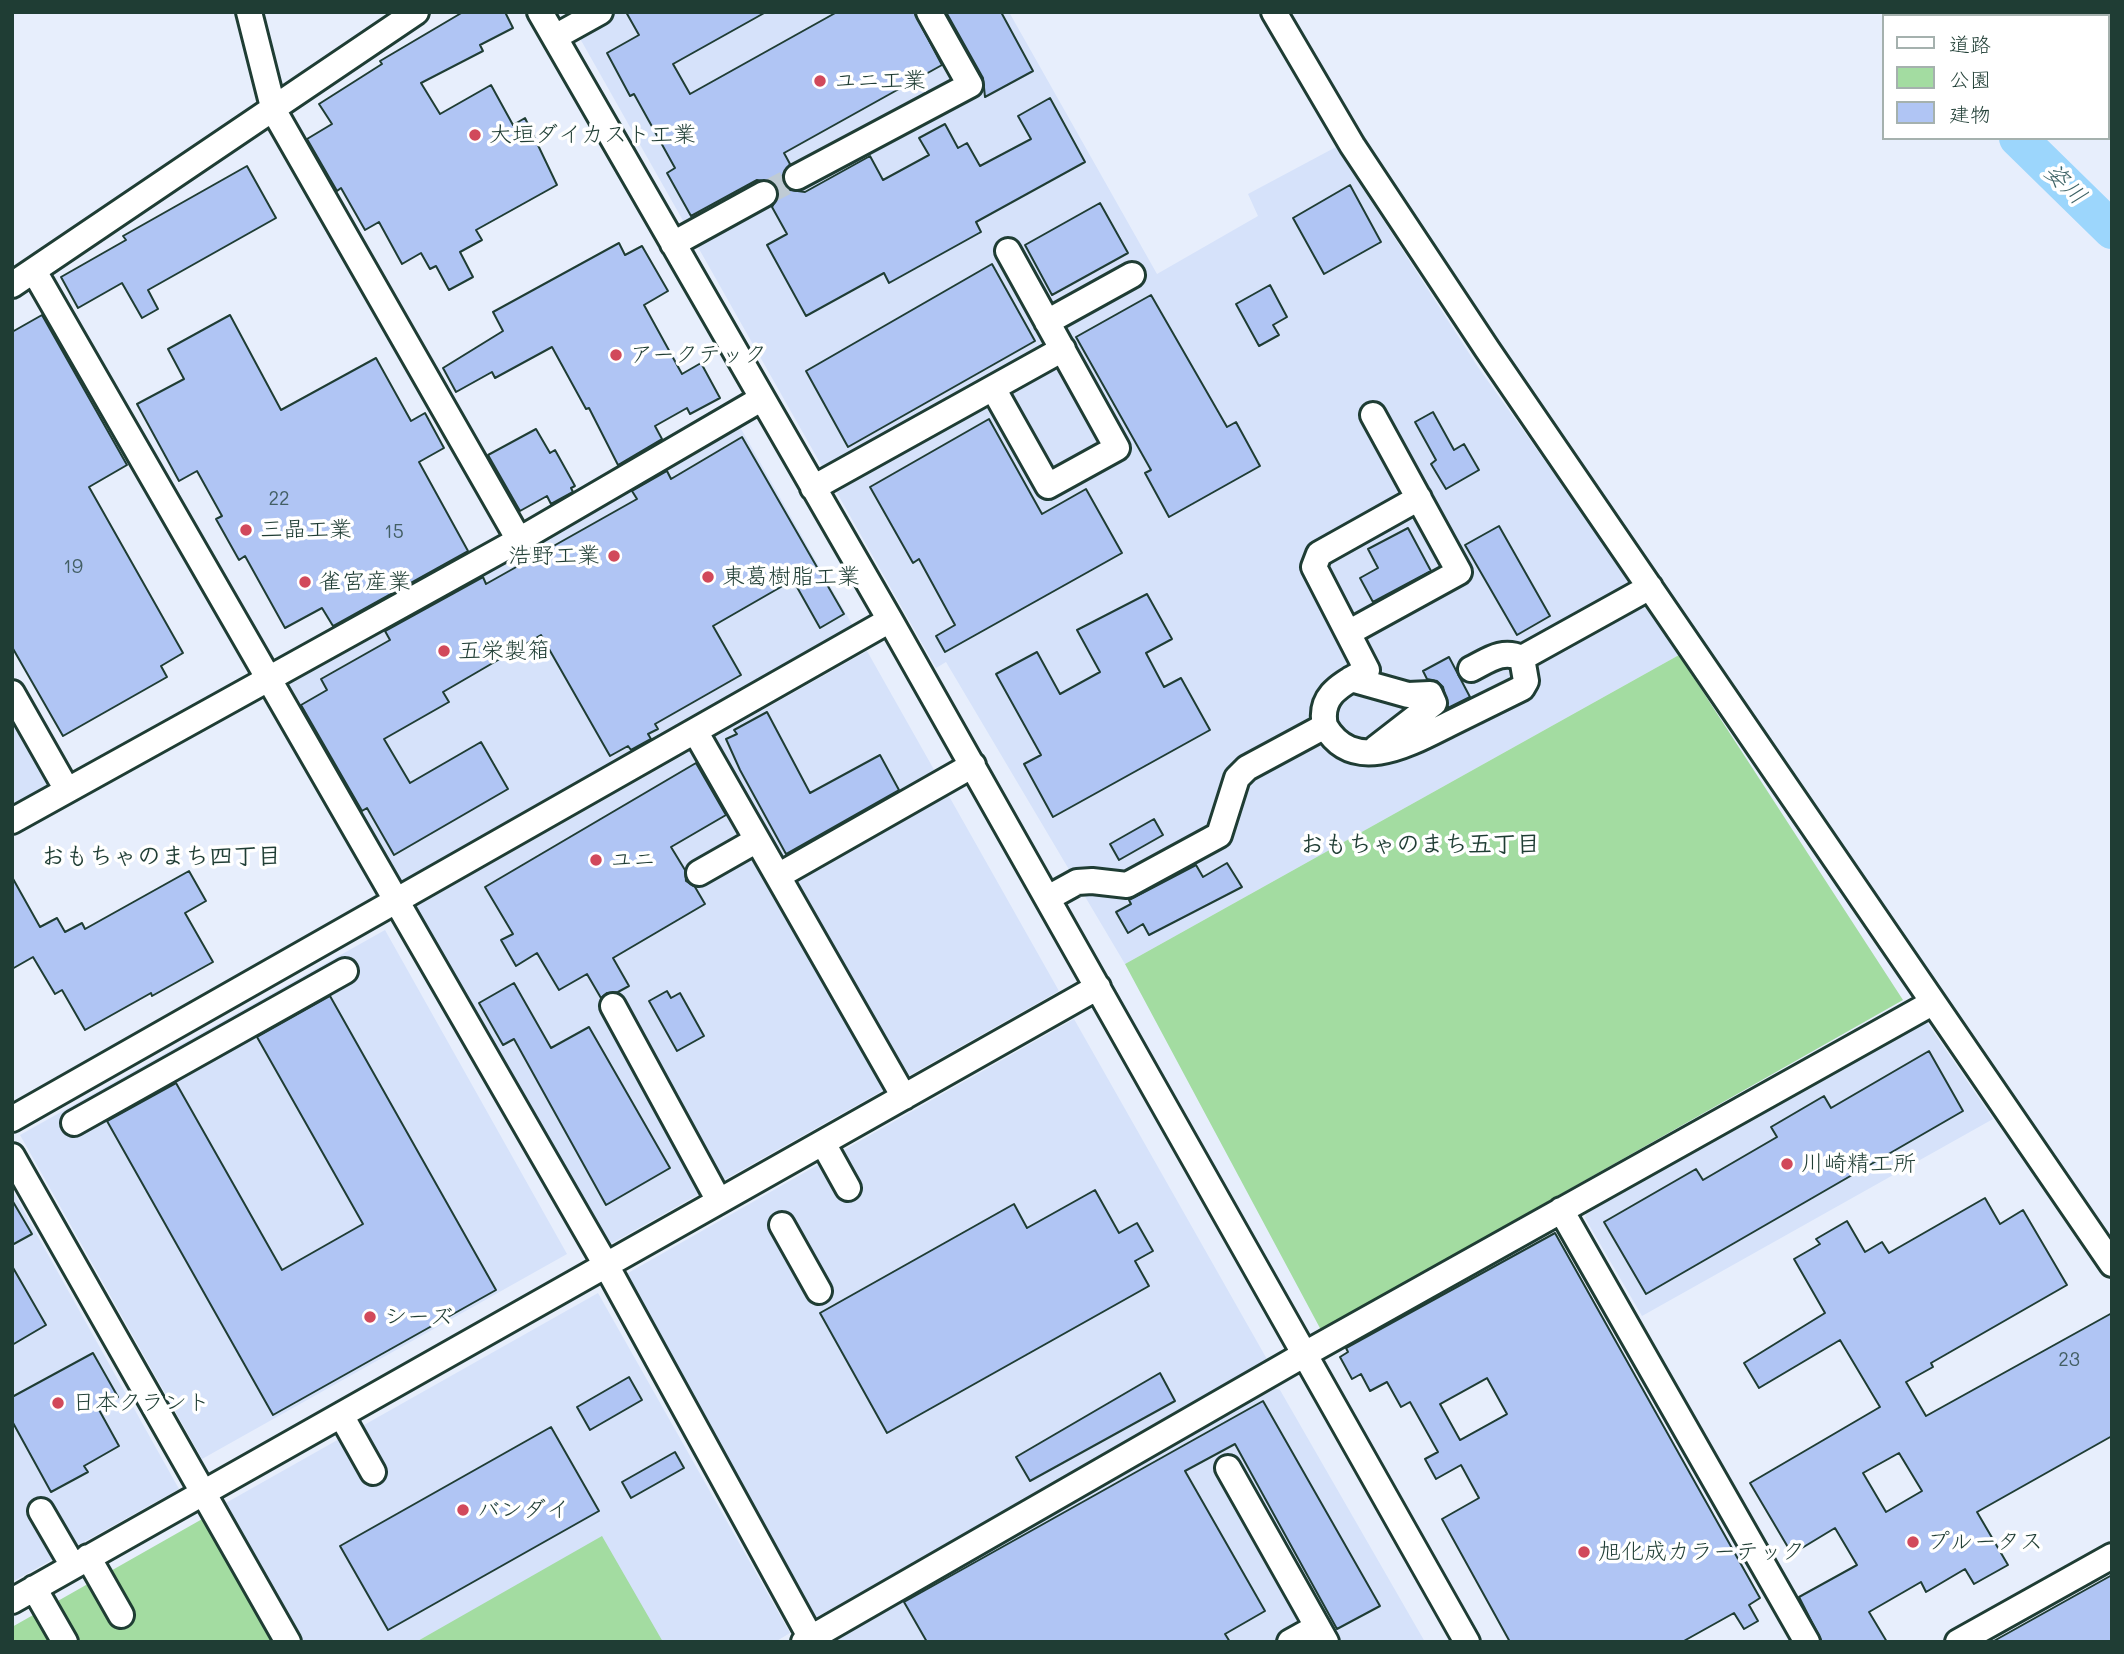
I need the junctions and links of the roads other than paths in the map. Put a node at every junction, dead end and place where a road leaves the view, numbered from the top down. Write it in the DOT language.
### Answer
graph roads {
  1 [pos="249,12"];
  2 [pos="416,12"];
  3 [pos="540,12"];
  4 [pos="600,12"];
  5 [pos="929,12"];
  6 [pos="1274,12"];
  7 [pos="555,37"];
  8 [pos="274,111"];
  9 [pos="797,177"];
  10 [pos="764,194"];
  11 [pos="673,244"];
  12 [pos="1008,251"];
  13 [pos="34,271"];
  14 [pos="1132,275"];
  15 [pos="12,285"];
  16 [pos="1047,322"];
  17 [pos="1063,349"];
  18 [pos="993,388"];
  19 [pos="761,399"];
  20 [pos="1373,415"];
  21 [pos="813,488"];
  22 [pos="1419,498"];
  23 [pos="519,540"];
  24 [pos="1650,587"];
  25 [pos="890,620"];
  26 [pos="1348,633"];
  27 [pos="1521,658"];
  28 [pos="1471,669"];
  29 [pos="269,679"];
  30 [pos="1351,679"];
  31 [pos="12,693"];
  32 [pos="1325,726"];
  33 [pos="695,731"];
  34 [pos="1371,752"];
  35 [pos="972,765"];
  36 [pos="67,790"];
  37 [pos="12,821"];
  38 [pos="757,840"];
  39 [pos="699,873"];
  40 [pos="778,876"];
  41 [pos="1048,898"];
  42 [pos="398,901"];
  43 [pos="345,971"];
  44 [pos="1098,987"];
  45 [pos="1932,1003"];
  46 [pos="613,1006"];
  47 [pos="904,1097"];
  48 [pos="12,1119"];
  49 [pos="74,1123"];
  50 [pos="823,1143"];
  51 [pos="12,1156"];
  52 [pos="848,1188"];
  53 [pos="719,1201"];
  54 [pos="1562,1210"];
  55 [pos="782,1225"];
  56 [pos="2112,1264"];
  57 [pos="606,1265"];
  58 [pos="820,1291"];
  59 [pos="1305,1354"];
  60 [pos="341,1415"];
  61 [pos="1228,1468"];
  62 [pos="373,1472"];
  63 [pos="203,1492"];
  64 [pos="41,1511"];
  65 [pos="2112,1556"];
  66 [pos="81,1562"];
  67 [pos="34,1588"];
  68 [pos="12,1601"];
  69 [pos="121,1615"];
  70 [pos="1321,1634"];
  71 [pos="809,1641"];
  72 [pos="65,1642"];
  73 [pos="288,1642"];
  74 [pos="1290,1642"];
  75 [pos="1467,1642"];
  76 [pos="1808,1642"];
  77 [pos="1958,1642"];
  1 -- 8 [label="street"];
  2 -- 8 [label="street"];
  3 -- 7 [label="street"];
  4 -- 7 [label="street"];
  5 -- 9 [label="street"];
  6 -- 24 [label="street"];
  7 -- 11 [label="street"];
  8 -- 13 [label="street"];
  8 -- 23 [label="street"];
  10 -- 11 [label="street"];
  11 -- 19 [label="street"];
  12 -- 16 [label="street"];
  13 -- 15 [label="street"];
  13 -- 29 [label="street"];
  14 -- 16 [label="street"];
  16 -- 17 [label="street"];
  17 -- 18 [label="street"];
  17 -- 18 [label="street"];
  18 -- 21 [label="street"];
  19 -- 21 [label="street"];
  19 -- 23 [label="street"];
  20 -- 22 [label="street"];
  21 -- 25 [label="street"];
  22 -- 26 [label="street"];
  22 -- 26 [label="street"];
  23 -- 29 [label="street"];
  24 -- 27 [label="street"];
  24 -- 45 [label="street"];
  25 -- 33 [label="street"];
  25 -- 35 [label="street"];
  26 -- 30 [label="street"];
  27 -- 28 [label="street"];
  27 -- 34 [label="street"];
  29 -- 36 [label="street"];
  29 -- 42 [label="street"];
  30 -- 32 [label="street"];
  30 -- 34 [label="street"];
  31 -- 36 [label="street"];
  32 -- 34 [label="street"];
  32 -- 41 [label="street"];
  33 -- 38 [label="street"];
  33 -- 42 [label="street"];
  35 -- 40 [label="street"];
  35 -- 41 [label="street"];
  36 -- 37 [label="street"];
  38 -- 39 [label="street"];
  38 -- 40 [label="street"];
  40 -- 47 [label="street"];
  41 -- 44 [label="street"];
  42 -- 48 [label="street"];
  42 -- 57 [label="street"];
  43 -- 49 [label="street"];
  44 -- 47 [label="street"];
  44 -- 59 [label="street"];
  45 -- 54 [label="street"];
  45 -- 56 [label="street"];
  46 -- 53 [label="street"];
  47 -- 50 [label="street"];
  50 -- 52 [label="street"];
  50 -- 53 [label="street"];
  51 -- 63 [label="street"];
  53 -- 57 [label="street"];
  54 -- 59 [label="street"];
  54 -- 76 [label="street"];
  55 -- 58 [label="street"];
  57 -- 60 [label="street"];
  57 -- 71 [label="street"];
  59 -- 71 [label="street"];
  59 -- 75 [label="street"];
  60 -- 62 [label="street"];
  60 -- 63 [label="street"];
  61 -- 70 [label="street"];
  63 -- 66 [label="street"];
  63 -- 73 [label="street"];
  64 -- 66 [label="street"];
  65 -- 77 [label="street"];
  66 -- 67 [label="street"];
  66 -- 69 [label="street"];
  67 -- 68 [label="street"];
  67 -- 72 [label="street"];
  70 -- 74 [label="street"];
}
